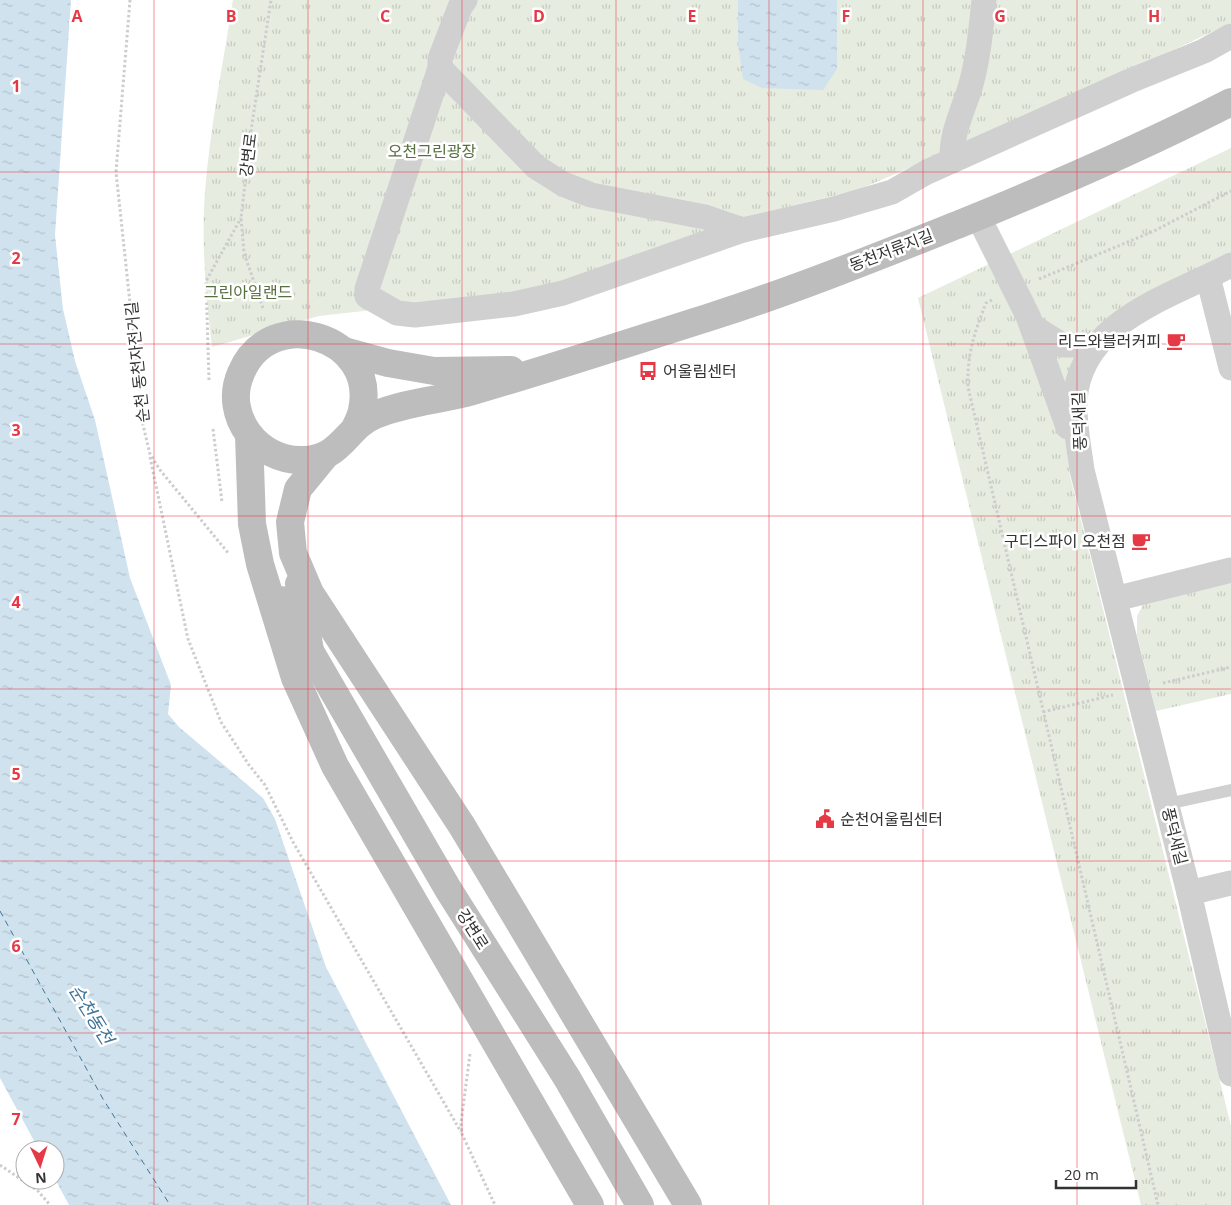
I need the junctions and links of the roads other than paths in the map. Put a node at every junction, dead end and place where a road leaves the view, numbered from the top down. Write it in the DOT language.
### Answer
graph roads {
  1 [pos="465,0"];
  2 [pos="984,0"];
  3 [pos="1231,36"];
  4 [pos="440,68"];
  5 [pos="1231,102"];
  6 [pos="952,161"];
  7 [pos="978,216"];
  8 [pos="743,230"];
  9 [pos="1231,264"];
  10 [pos="1208,277"];
  11 [pos="1032,326"];
  12 [pos="1096,345"];
  13 [pos="344,351"];
  14 [pos="1231,368"];
  15 [pos="540,370"];
  16 [pos="355,428"];
  17 [pos="248,436"];
  18 [pos="324,456"];
  19 [pos="1082,470"];
  20 [pos="294,553"];
  21 [pos="248,563"];
  22 [pos="1231,570"];
  23 [pos="1114,599"];
  24 [pos="310,651"];
  25 [pos="1231,790"];
  26 [pos="1167,804"];
  27 [pos="1231,883"];
  28 [pos="1189,893"];
  29 [pos="1231,1074"];
  30 [pos="590,1205"];
  31 [pos="640,1205"];
  32 [pos="688,1205"];
  1 -- 4 [label="street"];
  2 -- 6 [label="street"];
  3 -- 6 [label="street"];
  4 -- 8 [label="street"];
  4 -- 8 [label="street"];
  5 -- 7 [label="main road, 동천저류지길"];
  6 -- 8 [label="street"];
  7 -- 11 [label="street"];
  7 -- 15 [label="main road, 동천저류지길"];
  9 -- 10 [label="street, 풍덕새길"];
  10 -- 12 [label="street, 풍덕새길"];
  10 -- 14 [label="street"];
  11 -- 12 [label="street"];
  11 -- 19 [label="street"];
  12 -- 19 [label="street, 풍덕새길"];
  13 -- 15 [label="main road"];
  13 -- 16 [label="main road"];
  13 -- 17 [label="main road"];
  15 -- 16 [label="main road, 동천저류지길"];
  16 -- 18 [label="main road"];
  17 -- 18 [label="main road"];
  17 -- 21 [label="main road"];
  18 -- 20 [label="main road"];
  19 -- 23 [label="street, 풍덕새길"];
  20 -- 24 [label="main road"];
  20 -- 32 [label="main road"];
  21 -- 24 [label="main road, 강변로"];
  21 -- 30 [label="main road"];
  22 -- 23 [label="street"];
  23 -- 26 [label="street, 풍덕새길"];
  24 -- 31 [label="main road, 강변로"];
  25 -- 26 [label="lane"];
  26 -- 28 [label="street, 풍덕새길"];
  27 -- 28 [label="street"];
  28 -- 29 [label="street, 풍덕새길"];
}
